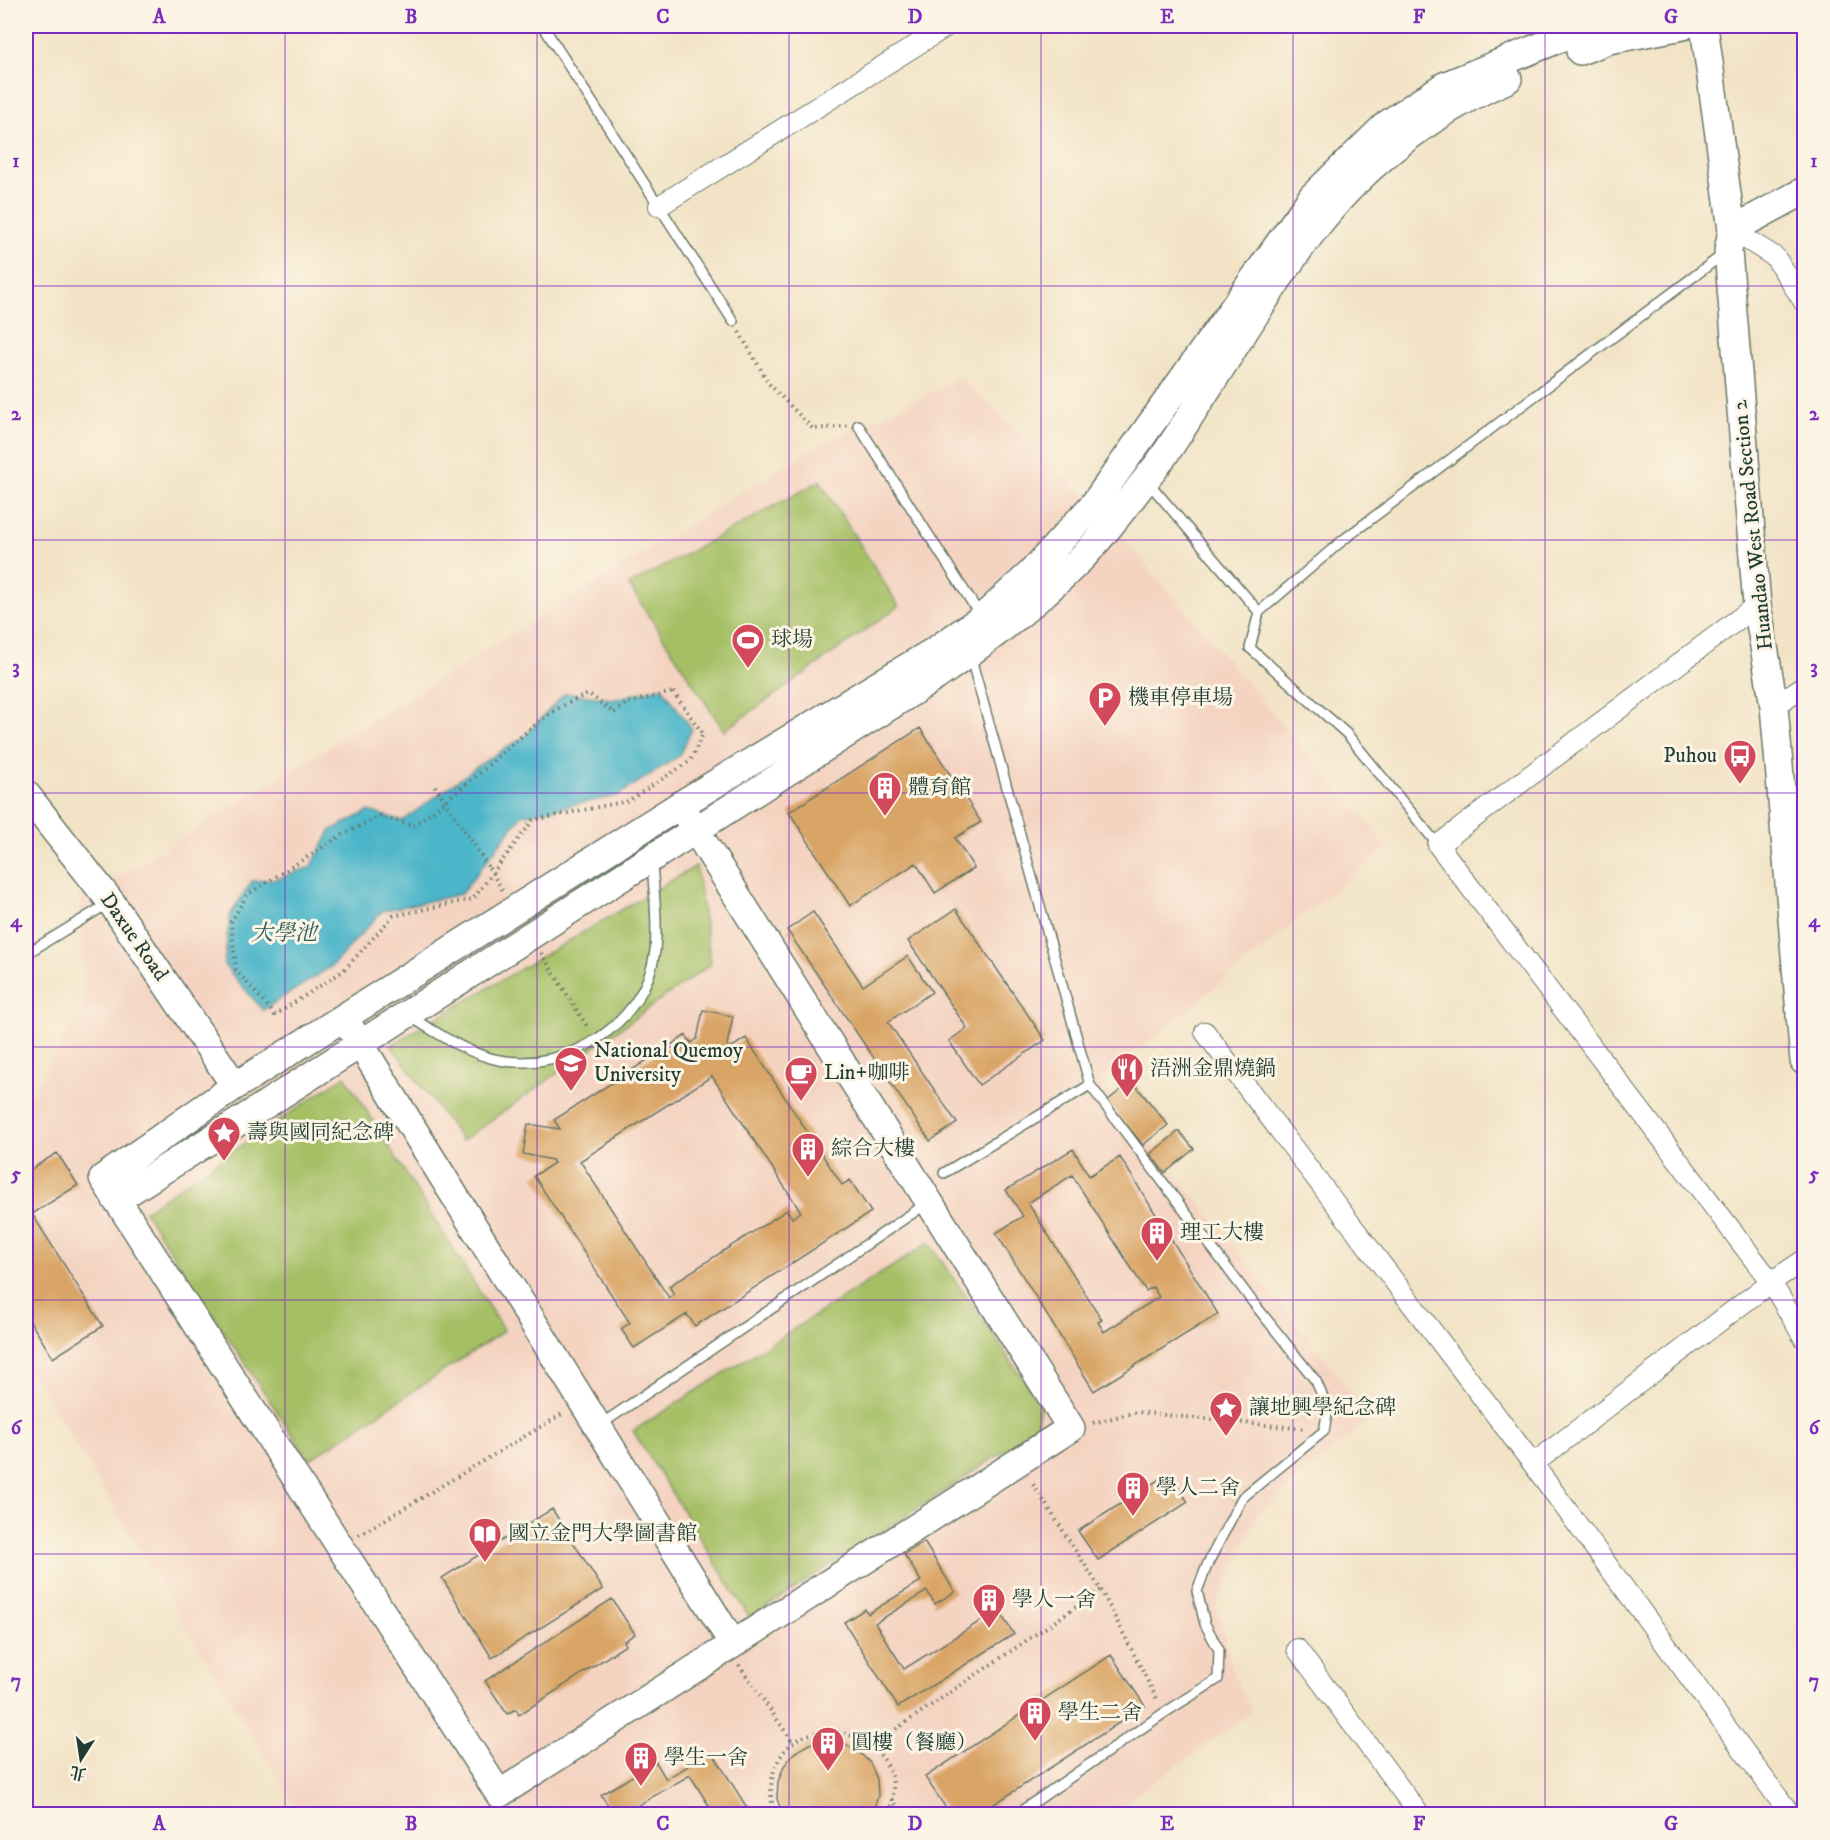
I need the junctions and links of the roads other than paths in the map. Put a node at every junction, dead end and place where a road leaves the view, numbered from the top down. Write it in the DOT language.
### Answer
graph roads {
  1 [pos="543,26"];
  2 [pos="947,26"];
  3 [pos="1600,26"];
  4 [pos="1683,26"];
  5 [pos="1704,26"];
  6 [pos="1804,191"];
  7 [pos="659,206"];
  8 [pos="1730,240"];
  9 [pos="1804,302"];
  10 [pos="733,321"];
  11 [pos="858,425"];
  12 [pos="1146,479"];
  13 [pos="1757,605"];
  14 [pos="1259,612"];
  15 [pos="982,618"];
  16 [pos="970,653"];
  17 [pos="1804,686"];
  18 [pos="1774,706"];
  19 [pos="26,794"];
  20 [pos="680,805"];
  21 [pos="1785,816"];
  22 [pos="696,830"];
  23 [pos="1804,843"];
  24 [pos="1438,844"];
  25 [pos="652,859"];
  26 [pos="111,902"];
  27 [pos="26,954"];
  28 [pos="406,1015"];
  29 [pos="344,1018"];
  30 [pos="1205,1032"];
  31 [pos="360,1044"];
  32 [pos="1804,1061"];
  33 [pos="1090,1085"];
  34 [pos="235,1086"];
  35 [pos="944,1173"];
  36 [pos="110,1189"];
  37 [pos="929,1202"];
  38 [pos="1804,1260"];
  39 [pos="1771,1282"];
  40 [pos="1804,1338"];
  41 [pos="598,1427"];
  42 [pos="1533,1464"];
  43 [pos="734,1644"];
  44 [pos="1297,1649"];
  45 [pos="1017,1815"];
  46 [pos="1419,1815"];
  47 [pos="1790,1815"];
  1 -- 7 [label="lane"];
  2 -- 7 [label="street"];
  3 -- 15 [label="street"];
  4 -- 12 [label="street"];
  5 -- 8 [label="street, Huandao West Road Section 2"];
  6 -- 8 [label="street"];
  7 -- 10 [label="lane"];
  8 -- 9 [label="street"];
  8 -- 13 [label="street, Huandao West Road Section 2"];
  8 -- 14 [label="lane"];
  11 -- 15 [label="lane"];
  12 -- 14 [label="lane"];
  12 -- 16 [label="street"];
  13 -- 18 [label="street, Huandao West Road Section 2"];
  13 -- 24 [label="street"];
  14 -- 24 [label="lane"];
  15 -- 20 [label="street"];
  16 -- 22 [label="street"];
  16 -- 33 [label="lane"];
  17 -- 18 [label="street"];
  18 -- 21 [label="street, Huandao West Road Section 2"];
  19 -- 26 [label="street, Daxue Road"];
  20 -- 22 [label="street"];
  20 -- 29 [label="street"];
  21 -- 23 [label="street"];
  21 -- 32 [label="street, Huandao West Road Section 2"];
  22 -- 25 [label="street"];
  22 -- 37 [label="street"];
  24 -- 39 [label="street"];
  25 -- 28 [label="street"];
  25 -- 28 [label="lane"];
  26 -- 27 [label="lane"];
  26 -- 34 [label="street, Daxue Road"];
  28 -- 31 [label="street"];
  29 -- 31 [label="street"];
  29 -- 34 [label="street"];
  30 -- 42 [label="street"];
  31 -- 36 [label="street"];
  31 -- 41 [label="street"];
  33 -- 35 [label="lane"];
  33 -- 45 [label="lane"];
  34 -- 36 [label="street"];
  36 -- 43 [label="street"];
  37 -- 41 [label="lane"];
  37 -- 43 [label="street"];
  38 -- 39 [label="street"];
  39 -- 40 [label="street"];
  39 -- 42 [label="street"];
  41 -- 43 [label="street"];
  42 -- 47 [label="street"];
  44 -- 46 [label="street"];
}
